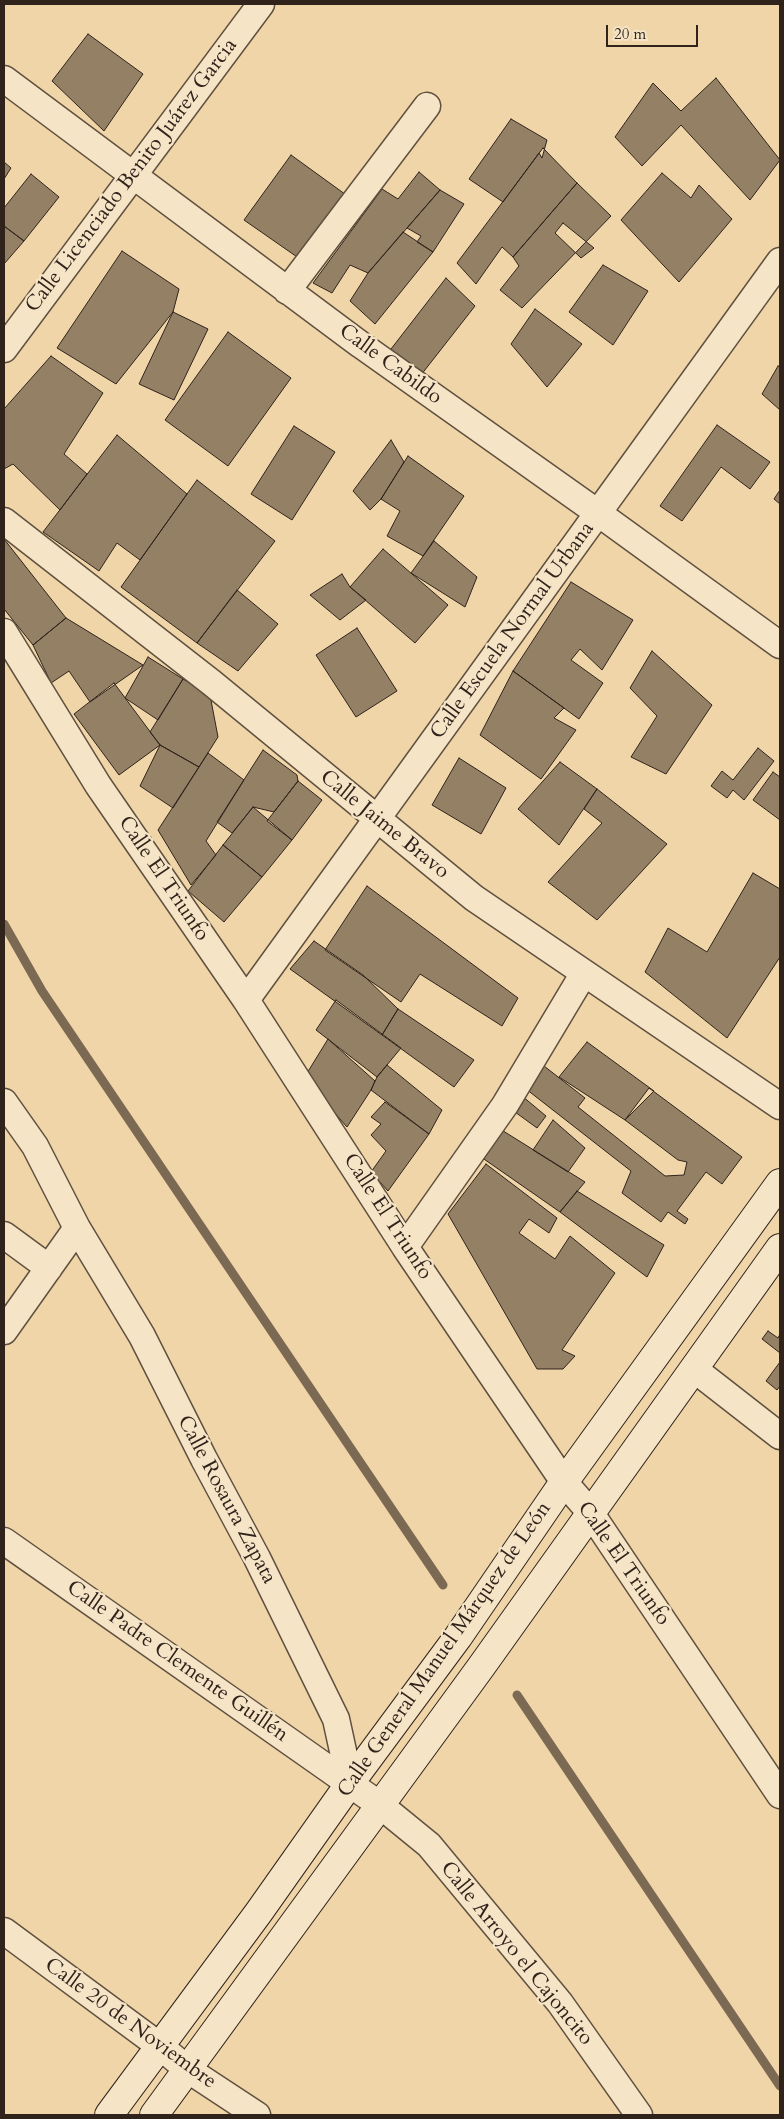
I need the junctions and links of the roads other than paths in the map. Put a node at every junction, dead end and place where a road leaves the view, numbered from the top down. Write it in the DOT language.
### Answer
graph roads {
  1 [pos="261,4"];
  2 [pos="4,79"];
  3 [pos="427,106"];
  4 [pos="133,176"];
  5 [pos="780,261"];
  6 [pos="287,291"];
  7 [pos="4,349"];
  8 [pos="598,513"];
  9 [pos="4,522"];
  10 [pos="4,632"];
  11 [pos="780,645"];
  12 [pos="376,819"];
  13 [pos="584,973"];
  14 [pos="246,1000"];
  15 [pos="4,1102"];
  16 [pos="780,1106"];
  17 [pos="780,1183"];
  18 [pos="77,1228"];
  19 [pos="4,1235"];
  20 [pos="405,1247"];
  21 [pos="780,1248"];
  22 [pos="49,1268"];
  23 [pos="4,1331"];
  24 [pos="694,1369"];
  25 [pos="780,1436"];
  26 [pos="564,1482"];
  27 [pos="590,1512"];
  28 [pos="4,1541"];
  29 [pos="350,1783"];
  30 [pos="780,1795"];
  31 [pos="380,1805"];
  32 [pos="4,1931"];
  33 [pos="161,2047"];
  34 [pos="187,2069"];
  35 [pos="109,2115"];
  36 [pos="154,2115"];
  37 [pos="257,2115"];
  38 [pos="639,2115"];
  1 -- 4 [label="street, Calle Licenciado Benito Juárez Garcia"];
  2 -- 4 [label="street, Calle Cabildo"];
  3 -- 6 [label="street"];
  4 -- 6 [label="street, Calle Cabildo"];
  4 -- 7 [label="street, Calle Licenciado Benito Juárez Garcia"];
  5 -- 8 [label="street, Calle Escuela Normal Urbana"];
  6 -- 8 [label="street, Calle Cabildo"];
  8 -- 11 [label="street, Calle Cabildo"];
  8 -- 12 [label="street, Calle Escuela Normal Urbana"];
  9 -- 12 [label="street, Calle Jaime Bravo"];
  10 -- 14 [label="street, Calle El Triunfo"];
  12 -- 13 [label="street, Calle Jaime Bravo"];
  12 -- 14 [label="street, Calle Escuela Normal Urbana"];
  13 -- 16 [label="street, Calle Jaime Bravo"];
  13 -- 20 [label="street"];
  14 -- 20 [label="street, Calle El Triunfo"];
  15 -- 18 [label="street"];
  17 -- 26 [label="street, Calle General Manuel Márquez de León"];
  18 -- 22 [label="street"];
  18 -- 29 [label="street, Calle Rosaura Zapata"];
  19 -- 22 [label="street"];
  20 -- 26 [label="street, Calle El Triunfo"];
  21 -- 24 [label="street, Calle General Manuel Márquez de León"];
  22 -- 23 [label="street"];
  24 -- 25 [label="street"];
  24 -- 27 [label="street, Calle General Manuel Márquez de León"];
  26 -- 27 [label="street, Calle El Triunfo"];
  26 -- 29 [label="street, Calle General Manuel Márquez de León"];
  27 -- 30 [label="street, Calle El Triunfo"];
  27 -- 31 [label="street, Calle General Manuel Márquez de León"];
  28 -- 29 [label="street, Calle Padre Clemente Guillén"];
  29 -- 31 [label="street, Calle Padre Clemente Guillén"];
  29 -- 33 [label="street, Calle General Manuel Márquez de León"];
  31 -- 34 [label="street, Calle General Manuel Márquez de León"];
  31 -- 38 [label="street, Calle Arroyo el Cajoncito"];
  32 -- 33 [label="street, Calle 20 de Noviembre"];
  33 -- 34 [label="street, Calle 20 de Noviembre"];
  33 -- 35 [label="street, Calle General Manuel Márquez de León"];
  34 -- 36 [label="street, Calle General Manuel Márquez de León"];
  34 -- 37 [label="street, Calle 20 de Noviembre"];
}
